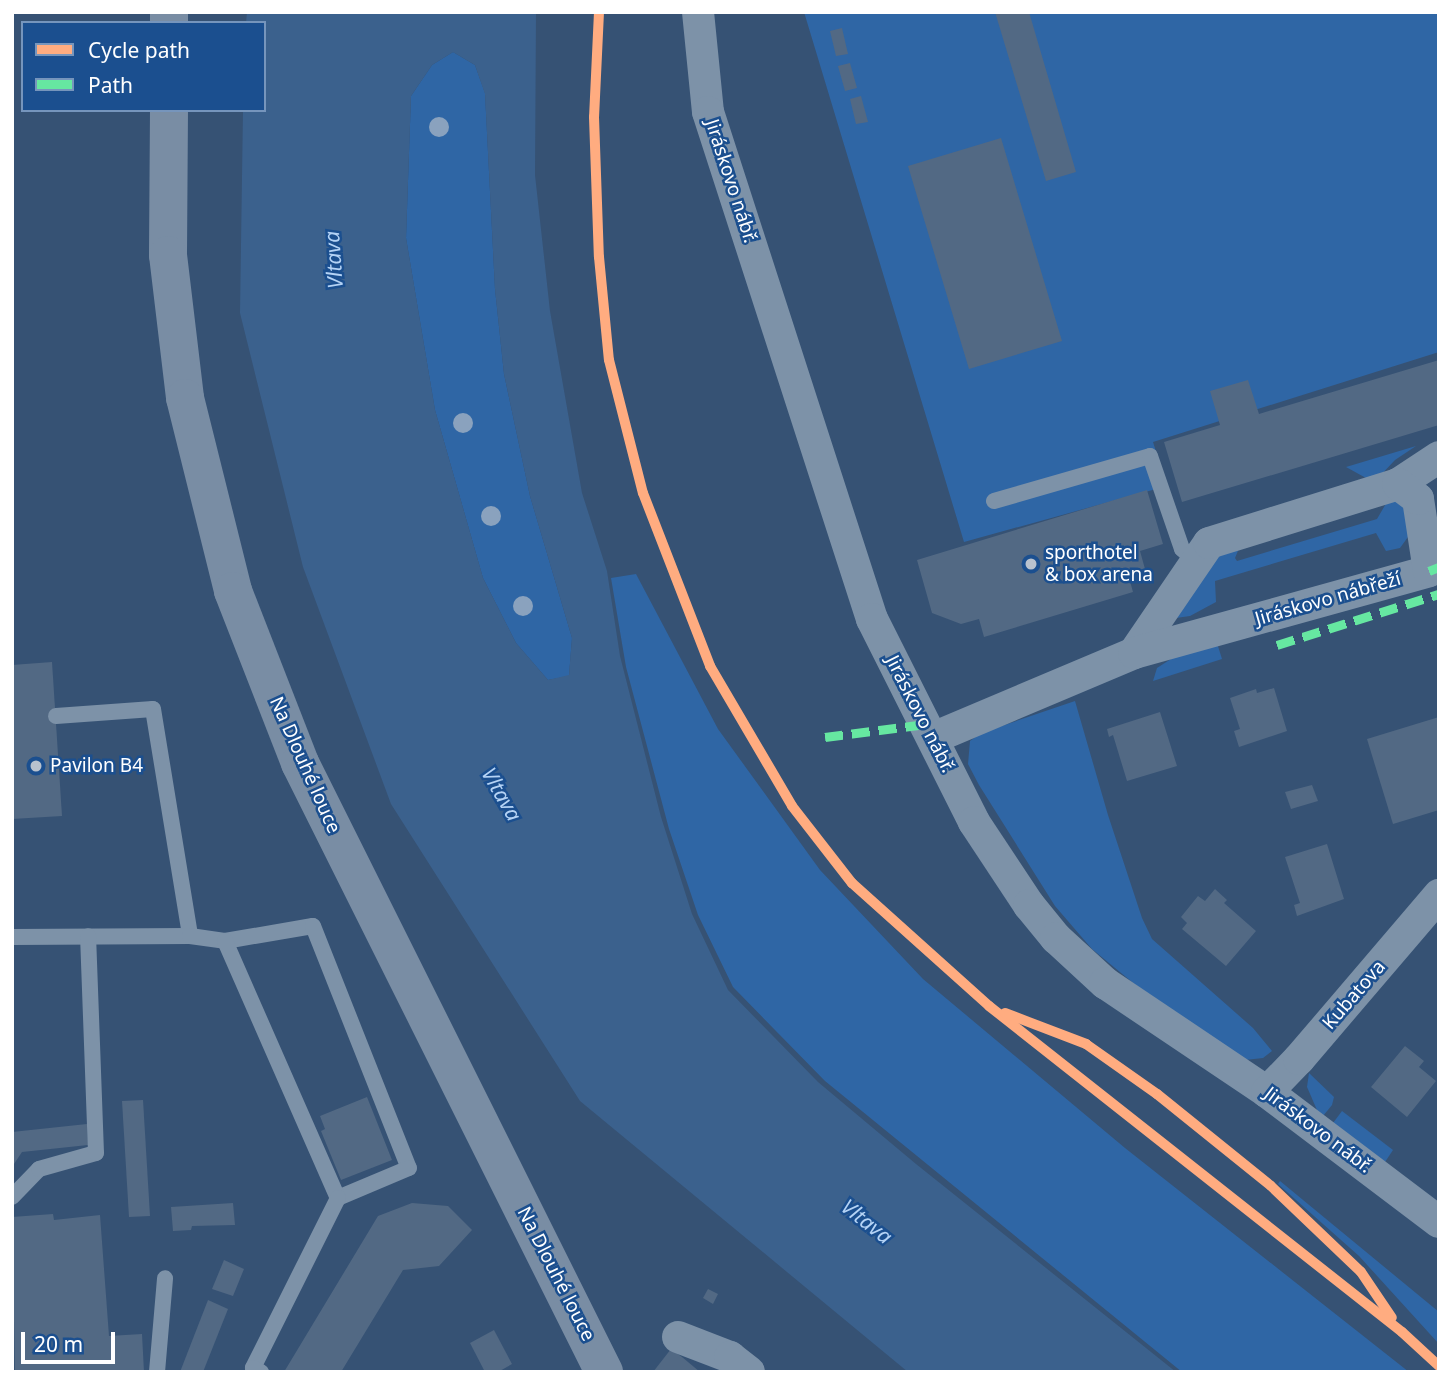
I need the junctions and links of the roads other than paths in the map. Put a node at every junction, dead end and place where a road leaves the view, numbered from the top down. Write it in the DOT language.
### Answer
graph roads {
  1 [pos="698,12"];
  2 [pos="169,112"];
  3 [pos="1439,457"];
  4 [pos="1398,484"];
  5 [pos="994,501"];
  6 [pos="1196,561"];
  7 [pos="1134,653"];
  8 [pos="56,716"];
  9 [pos="933,738"];
  10 [pos="1436,899"];
  11 [pos="88,936"];
  12 [pos="190,936"];
  13 [pos="12,937"];
  14 [pos="225,941"];
  15 [pos="1267,1092"];
  16 [pos="12,1197"];
  17 [pos="338,1198"];
  18 [pos="1439,1222"];
  19 [pos="165,1279"];
  20 [pos="678,1337"];
  21 [pos="255,1370"];
  22 [pos="157,1372"];
  23 [pos="604,1372"];
  24 [pos="749,1372"];
  1 -- 9 [label="street, Jiráskovo nábř."];
  2 -- 23 [label="main road, Na Dlouhé louce"];
  3 -- 4 [label="street"];
  4 -- 6 [label="street"];
  4 -- 7 [label="street, Jiráskovo nábřeží"];
  5 -- 6 [label="lane"];
  6 -- 7 [label="street"];
  7 -- 9 [label="street, Jiráskovo nábřeží"];
  8 -- 12 [label="lane"];
  9 -- 15 [label="street, Jiráskovo nábř."];
  10 -- 15 [label="street, Kubatova"];
  11 -- 12 [label="lane"];
  11 -- 13 [label="lane"];
  11 -- 16 [label="lane"];
  12 -- 14 [label="lane"];
  14 -- 17 [label="lane"];
  14 -- 17 [label="lane"];
  15 -- 18 [label="street, Jiráskovo nábř."];
  17 -- 21 [label="lane"];
  19 -- 22 [label="lane"];
  20 -- 24 [label="street"];
}
